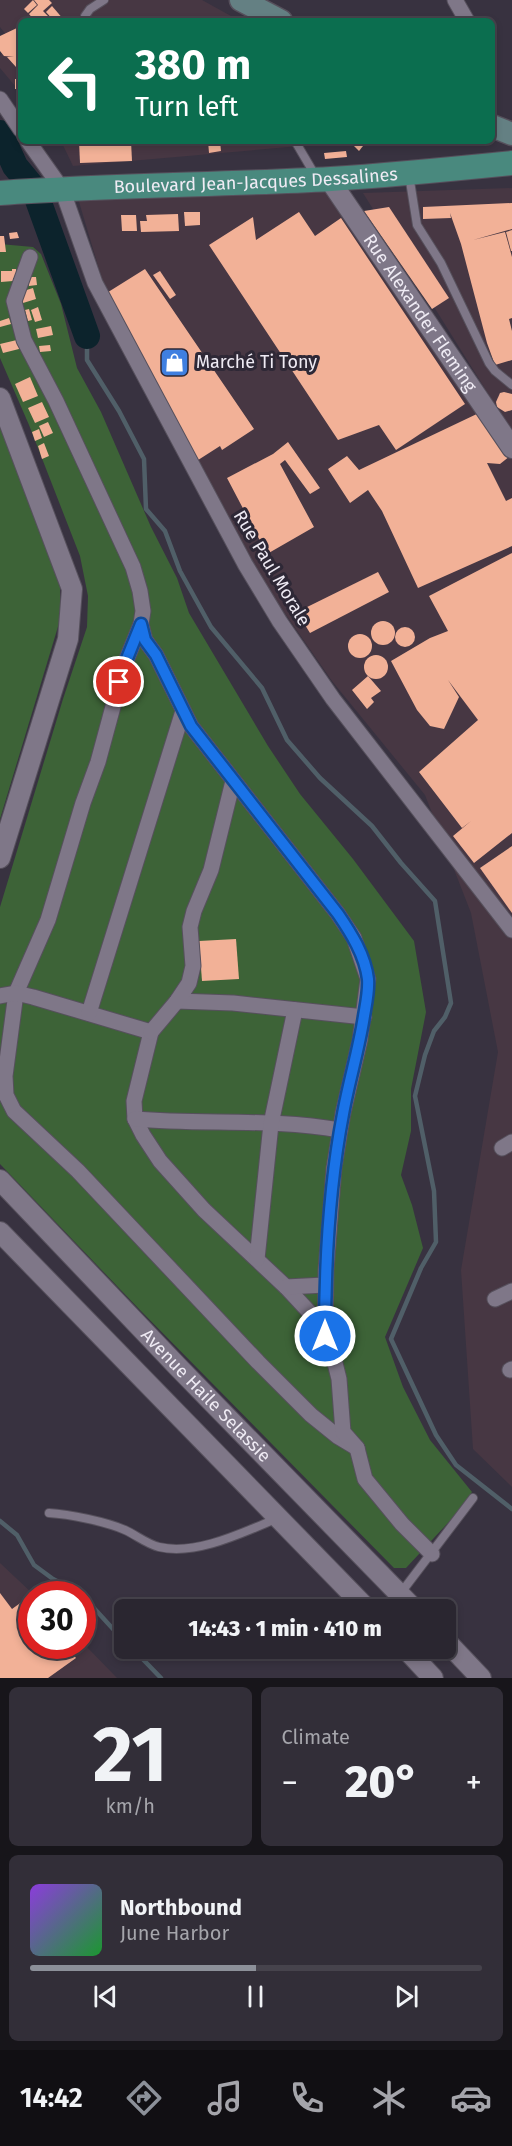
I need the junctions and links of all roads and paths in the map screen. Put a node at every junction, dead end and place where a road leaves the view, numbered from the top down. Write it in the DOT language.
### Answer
graph roads {
  1 [pos="104,0"];
  2 [pos="241,0"];
  3 [pos="455,0"];
  4 [pos="85,18"];
  5 [pos="275,18"];
  6 [pos="466,18"];
  7 [pos="0,99"];
  8 [pos="18,126"];
  9 [pos="495,127"];
  10 [pos="512,134"];
  11 [pos="28,144"];
  12 [pos="297,144"];
  13 [pos="512,163"];
  14 [pos="409,174"];
  15 [pos="323,179"];
  16 [pos="31,191"];
  17 [pos="30,256"];
  18 [pos="512,385"];
  19 [pos="0,398"];
  20 [pos="512,448"];
  21 [pos="141,624"];
  22 [pos="183,711"];
  23 [pos="233,781"];
  24 [pos="0,858"];
  25 [pos="512,930"];
  26 [pos="16,993"];
  27 [pos="0,996"];
  28 [pos="177,1001"];
  29 [pos="295,1010"];
  30 [pos="89,1013"];
  31 [pos="364,1017"];
  32 [pos="151,1032"];
  33 [pos="135,1119"];
  34 [pos="271,1124"];
  35 [pos="340,1130"];
  36 [pos="0,1180"];
  37 [pos="0,1232"];
  38 [pos="257,1259"];
  39 [pos="326,1285"];
  40 [pos="286,1287"];
  41 [pos="512,1291"];
  42 [pos="495,1299"];
  43 [pos="325,1336"];
  44 [pos="357,1448"];
  45 [pos="473,1498"];
  46 [pos="49,1513"];
  47 [pos="279,1518"];
  48 [pos="432,1554"];
  49 [pos="400,1594"];
  50 [pos="357,1599"];
  51 [pos="405,1599"];
  52 [pos="456,1652"];
  53 [pos="415,1659"];
  54 [pos="433,1678"];
  55 [pos="481,1678"];
  1 -- 4 [label="lane"];
  2 -- 5 [label="main road"];
  3 -- 6 [label="street"];
  7 -- 8 [label="street"];
  9 -- 10 [label="main road"];
  11 -- 16 [label="street, Rue Paul Morale"];
  12 -- 15 [label="lane"];
  13 -- 14 [label="main road, Boulevard Jean-Jacques Dessalines"];
  14 -- 15 [label="main road, Boulevard Jean-Jacques Dessalines"];
  14 -- 18 [label="lane"];
  15 -- 16 [label="main road, Boulevard Jean-Jacques Dessalines"];
  15 -- 20 [label="street, Rue Alexander Fleming"];
  16 -- 25 [label="street, Rue Paul Morale"];
  17 -- 21 [label="street"];
  19 -- 24 [label="street"];
  21 -- 22 [label="street"];
  21 -- 26 [label="street"];
  22 -- 23 [label="street"];
  22 -- 30 [label="street"];
  23 -- 28 [label="street"];
  23 -- 31 [label="street"];
  26 -- 27 [label="street"];
  26 -- 30 [label="street"];
  26 -- 44 [label="street"];
  28 -- 29 [label="street"];
  28 -- 32 [label="street"];
  29 -- 31 [label="street"];
  29 -- 34 [label="street"];
  30 -- 32 [label="street"];
  31 -- 35 [label="street"];
  32 -- 33 [label="street"];
  33 -- 34 [label="street"];
  33 -- 38 [label="street"];
  34 -- 35 [label="street"];
  34 -- 38 [label="street"];
  35 -- 39 [label="street"];
  36 -- 49 [label="street, Avenue Haile Selassie"];
  37 -- 47 [label="street, Avenue Haile Selassie"];
  38 -- 40 [label="street"];
  39 -- 40 [label="street"];
  39 -- 43 [label="street"];
  40 -- 43 [label="street"];
  41 -- 42 [label="street"];
  43 -- 44 [label="street"];
  44 -- 48 [label="street"];
  45 -- 48 [label="lane"];
  46 -- 47 [label="lane"];
  47 -- 50 [label="street, Avenue Haile Selassie"];
  48 -- 49 [label="lane"];
  49 -- 51 [label="street, Avenue Haile Selassie"];
  52 -- 55 [label="street"];
  53 -- 54 [label="street"];
}
